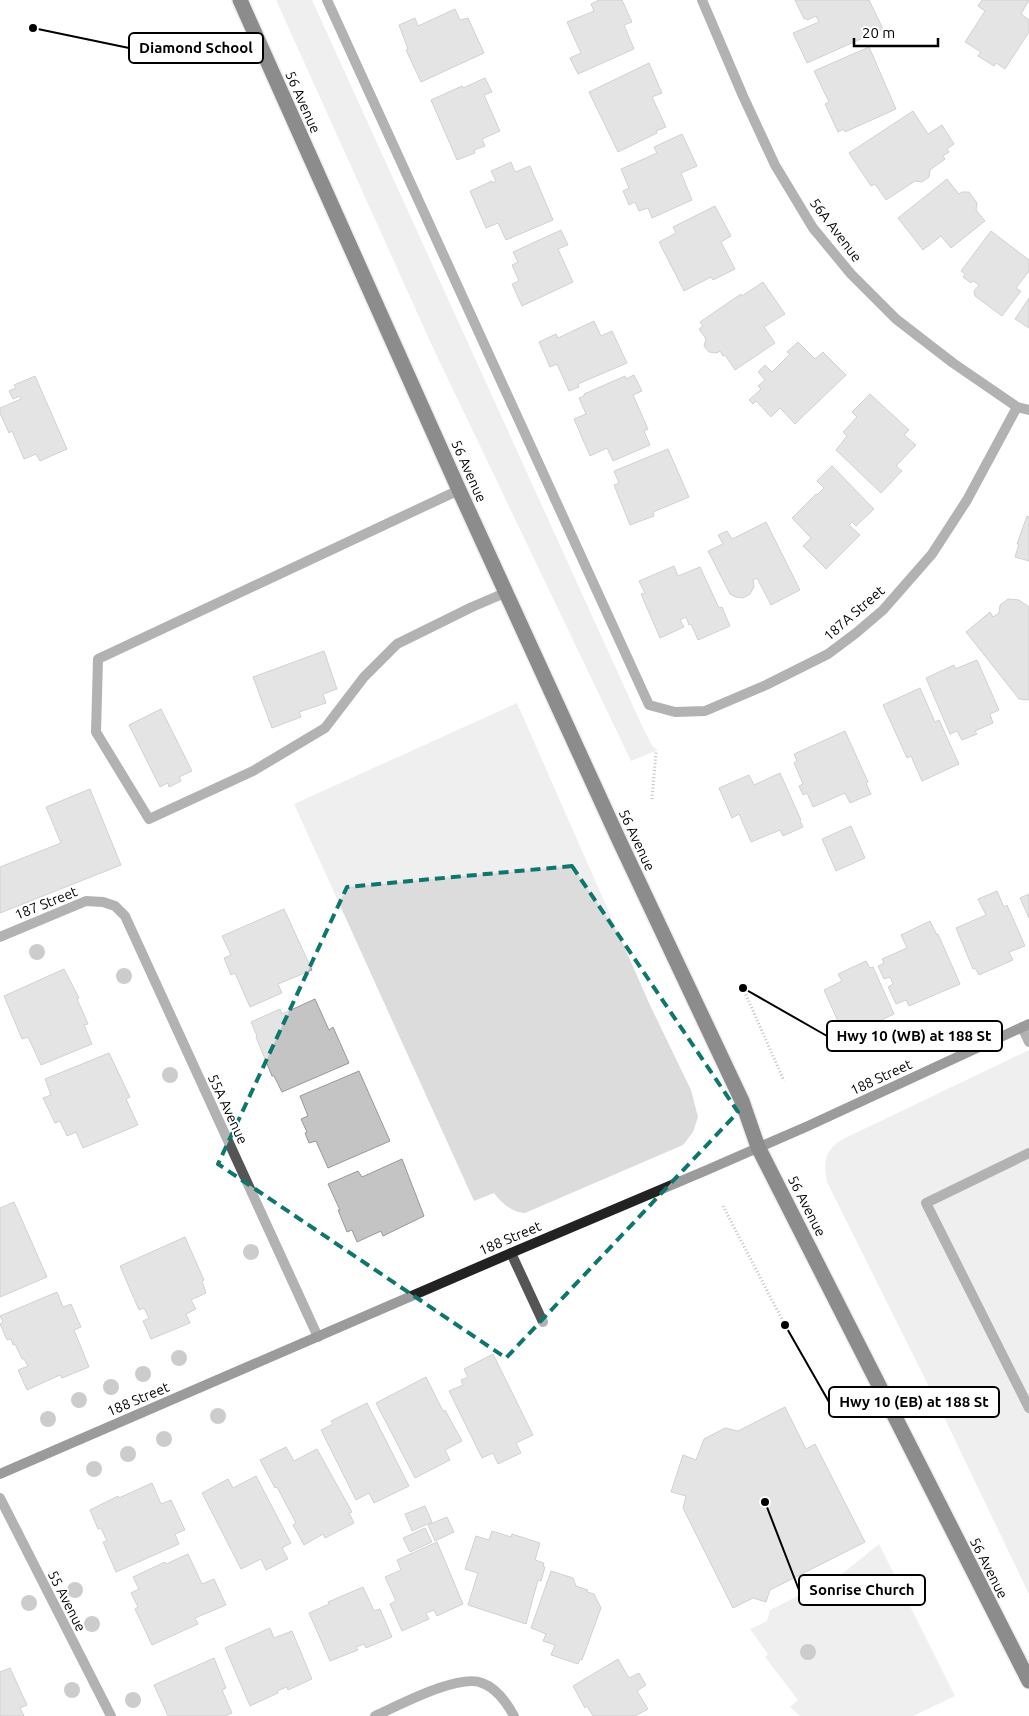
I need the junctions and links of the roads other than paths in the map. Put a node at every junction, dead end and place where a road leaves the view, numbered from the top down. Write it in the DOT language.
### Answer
graph roads {
  1 [pos="240,0"];
  2 [pos="327,0"];
  3 [pos="702,0"];
  4 [pos="1017,406"];
  5 [pos="1029,410"];
  6 [pos="459,490"];
  7 [pos="507,592"];
  8 [pos="103,902"];
  9 [pos="0,937"];
  10 [pos="1026,1025"];
  11 [pos="1029,1042"];
  12 [pos="758,1147"];
  13 [pos="1029,1153"];
  14 [pos="510,1253"];
  15 [pos="543,1322"];
  16 [pos="318,1337"];
  17 [pos="1029,1408"];
  18 [pos="0,1474"];
  19 [pos="0,1498"];
  20 [pos="1029,1681"];
  21 [pos="111,1716"];
  22 [pos="375,1716"];
  23 [pos="514,1716"];
  1 -- 6 [label="highway, 56 Avenue"];
  2 -- 4 [label="street, 187A Street"];
  3 -- 4 [label="street, 56A Avenue"];
  4 -- 5 [label="street, 56A Avenue"];
  6 -- 7 [label="highway, 56 Avenue"];
  6 -- 7 [label="street"];
  7 -- 12 [label="highway, 56 Avenue"];
  8 -- 9 [label="street, 187 Street"];
  8 -- 16 [label="street, 55A Avenue"];
  10 -- 11 [label="street"];
  10 -- 12 [label="street, 188 Street"];
  12 -- 14 [label="street, 188 Street"];
  12 -- 20 [label="highway, 56 Avenue"];
  13 -- 17 [label="street"];
  14 -- 15 [label="street"];
  14 -- 16 [label="street, 188 Street"];
  16 -- 18 [label="street, 188 Street"];
  19 -- 21 [label="street, 55 Avenue"];
  22 -- 23 [label="street"];
}
